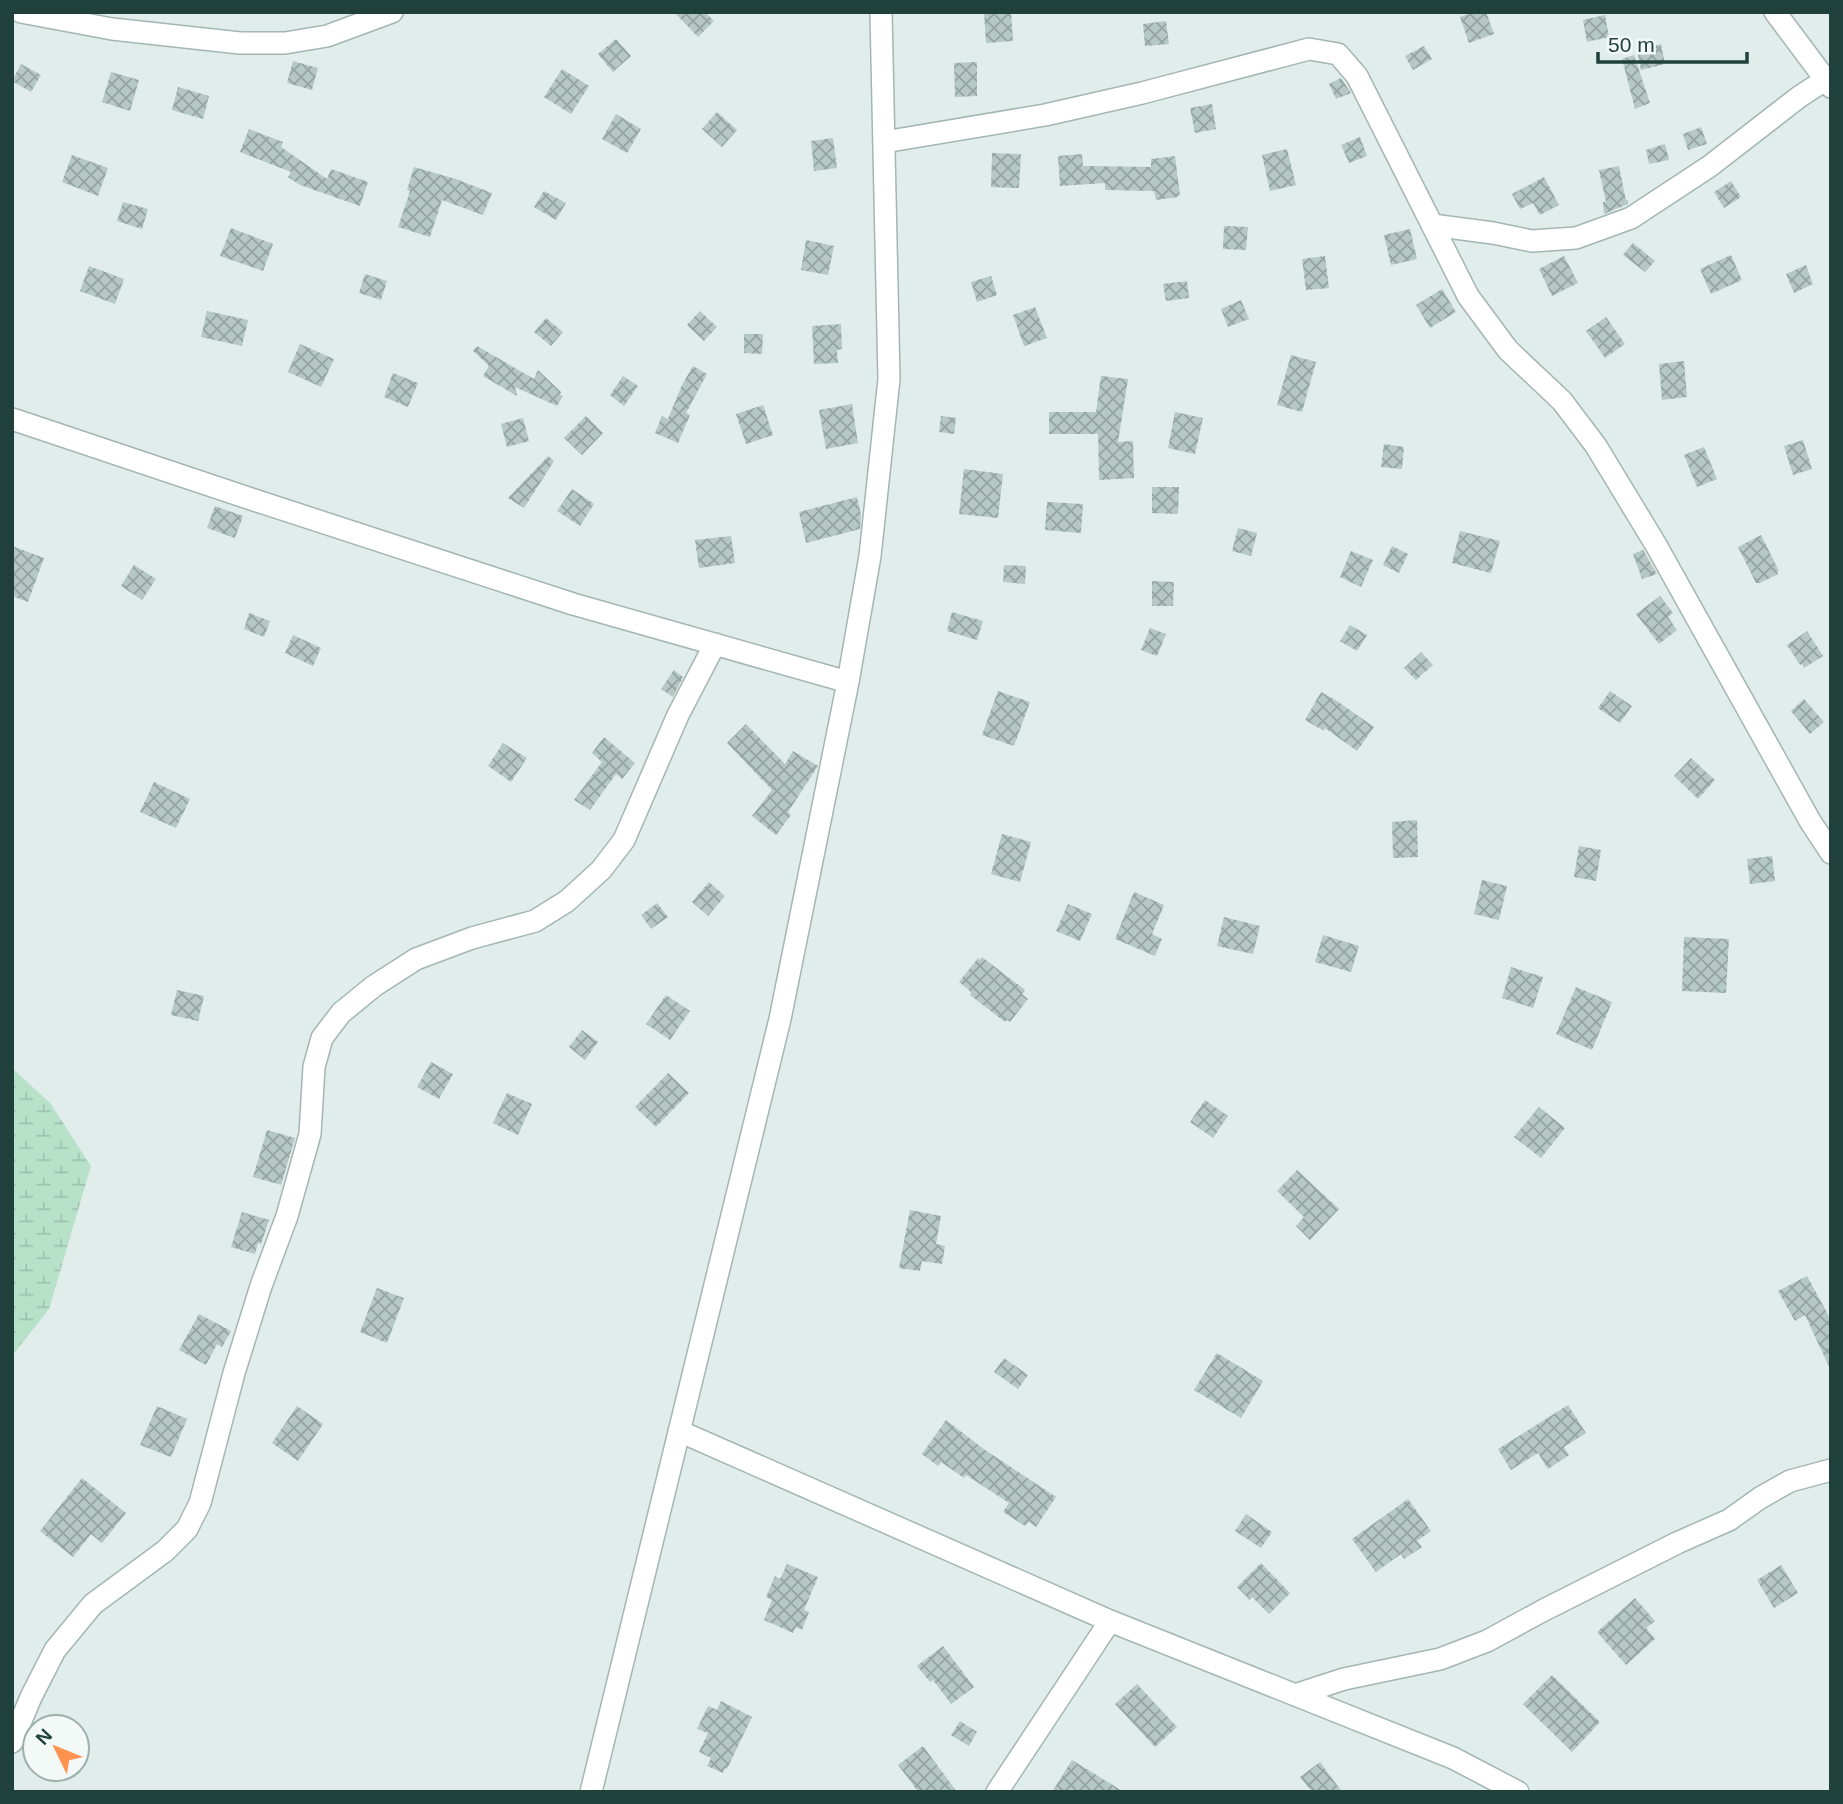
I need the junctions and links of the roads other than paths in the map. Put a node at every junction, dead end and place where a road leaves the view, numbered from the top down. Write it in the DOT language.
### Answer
graph roads {
  1 [pos="21,12"];
  2 [pos="392,12"];
  3 [pos="881,12"];
  4 [pos="1775,12"];
  5 [pos="1829,81"];
  6 [pos="884,142"];
  7 [pos="1432,225"];
  8 [pos="12,419"];
  9 [pos="715,644"];
  10 [pos="848,682"];
  11 [pos="1831,853"];
  12 [pos="679,1432"];
  13 [pos="1831,1470"];
  14 [pos="1110,1621"];
  15 [pos="1295,1695"];
  16 [pos="12,1742"];
  17 [pos="591,1792"];
  18 [pos="997,1792"];
  19 [pos="1518,1792"];
  1 -- 2 [label="street"];
  3 -- 6 [label="street"];
  4 -- 5 [label="street"];
  5 -- 7 [label="street"];
  6 -- 7 [label="street"];
  6 -- 10 [label="street"];
  7 -- 11 [label="street"];
  8 -- 9 [label="street"];
  9 -- 10 [label="street"];
  9 -- 16 [label="street"];
  10 -- 12 [label="street"];
  12 -- 14 [label="street"];
  12 -- 17 [label="street"];
  13 -- 15 [label="street"];
  14 -- 15 [label="street"];
  14 -- 18 [label="street"];
  15 -- 19 [label="street"];
}
